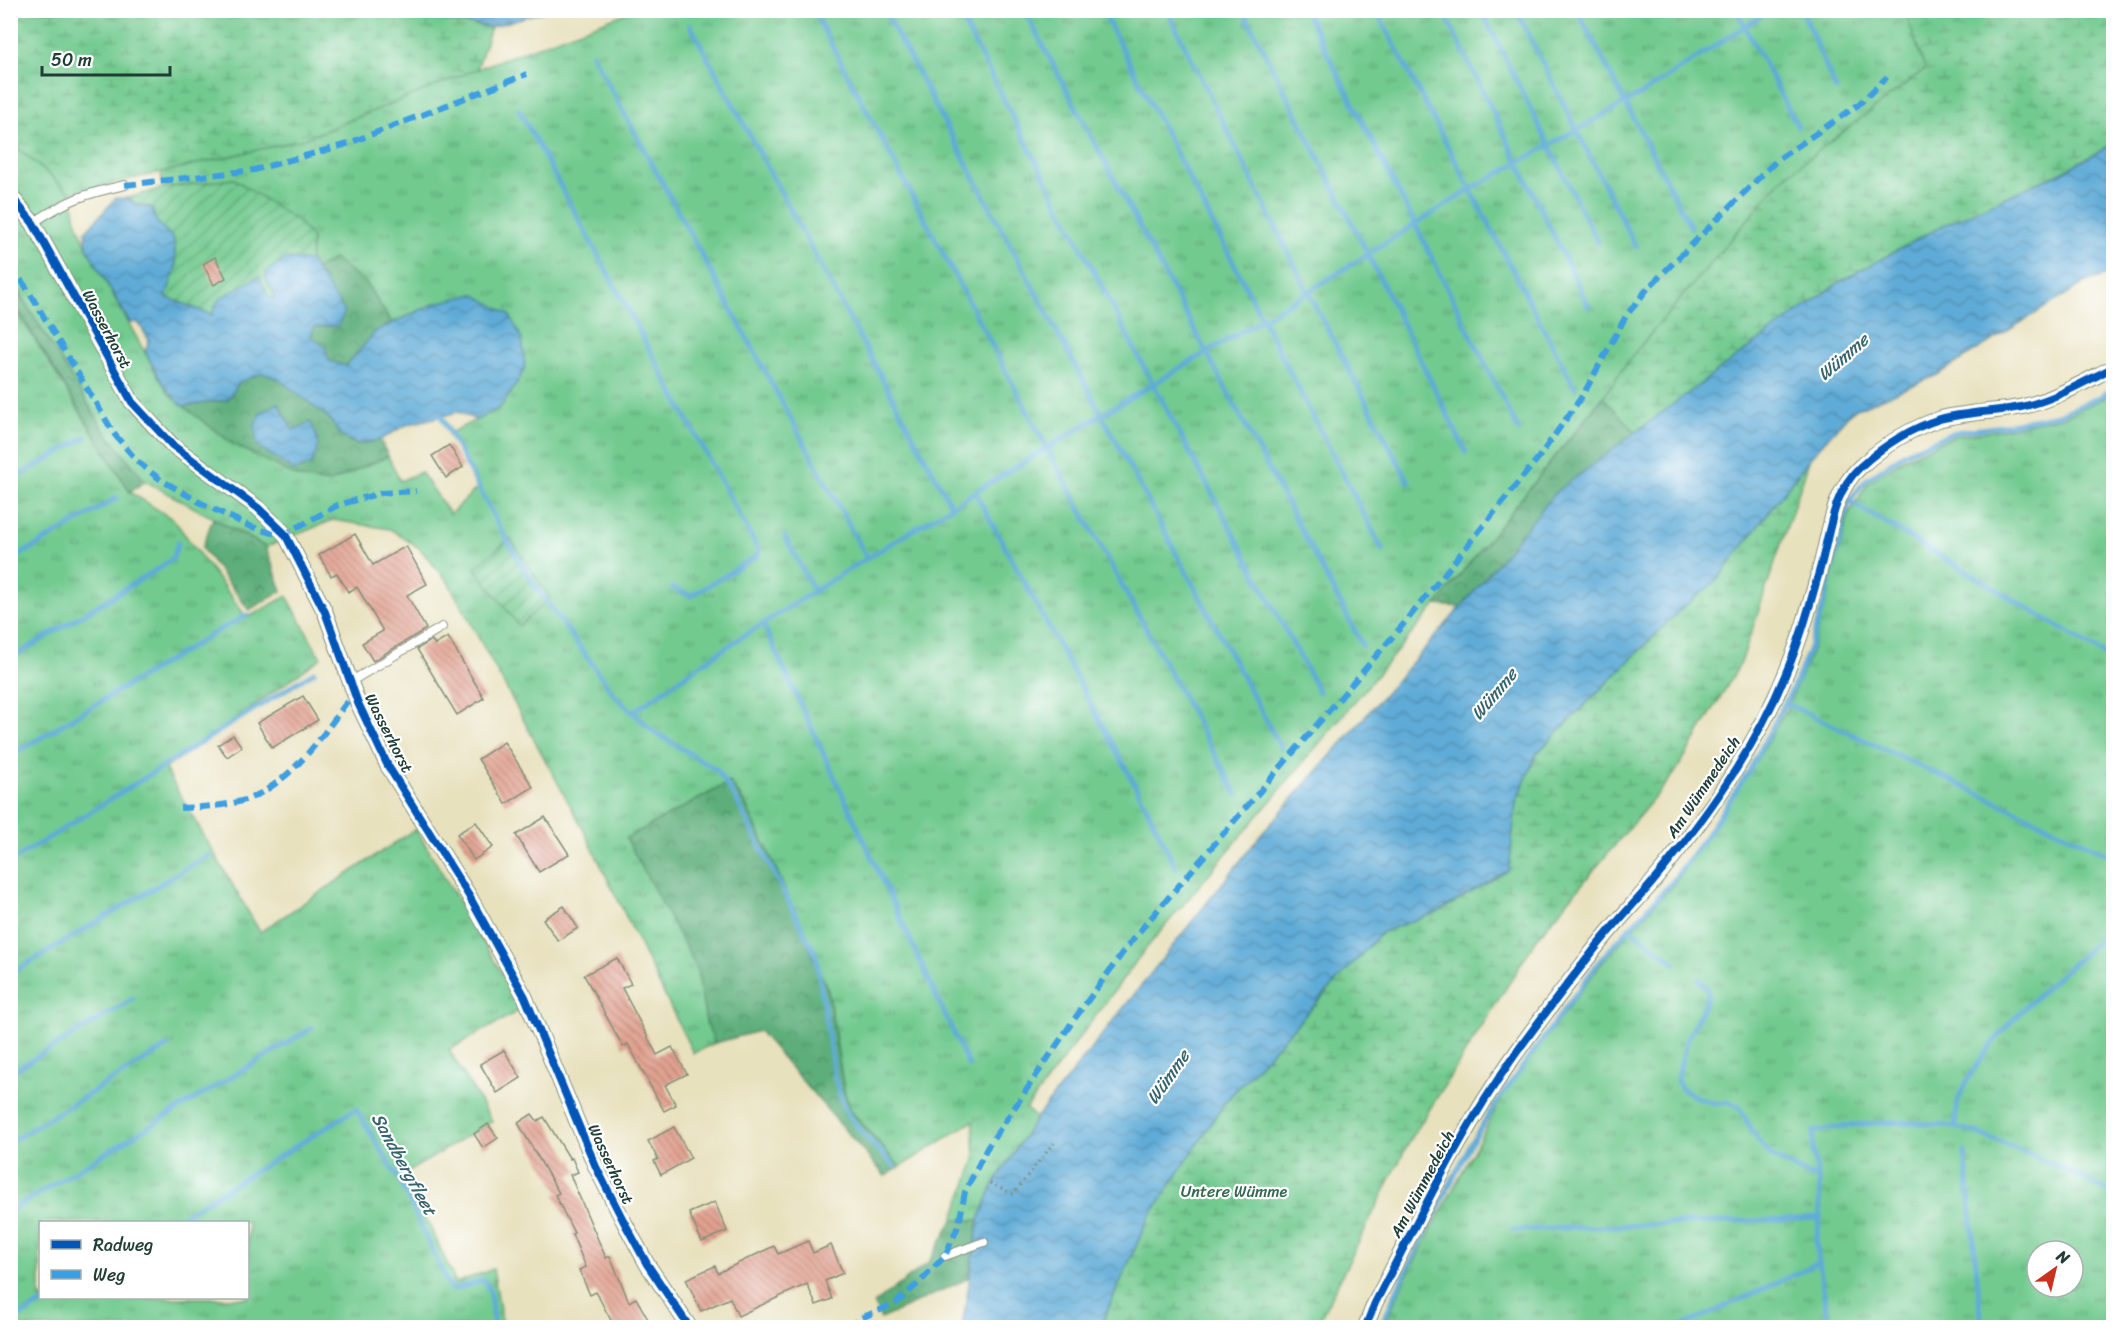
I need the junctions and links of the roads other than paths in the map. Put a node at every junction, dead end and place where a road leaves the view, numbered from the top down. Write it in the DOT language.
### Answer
graph roads {
  1 [pos="125,185"];
  2 [pos="10,195"];
  3 [pos="33,223"];
  4 [pos="2114,367"];
  5 [pos="442,627"];
  6 [pos="350,682"];
  7 [pos="984,1242"];
  8 [pos="945,1256"];
  9 [pos="690,1328"];
  10 [pos="1365,1328"];
  1 -- 3 [label="lane"];
  2 -- 3 [label="street, Wasserhorst"];
  3 -- 6 [label="street, Wasserhorst"];
  4 -- 10 [label="street, Am Wümmedeich"];
  5 -- 6 [label="lane"];
  6 -- 9 [label="street, Wasserhorst"];
  7 -- 8 [label="lane"];
}
